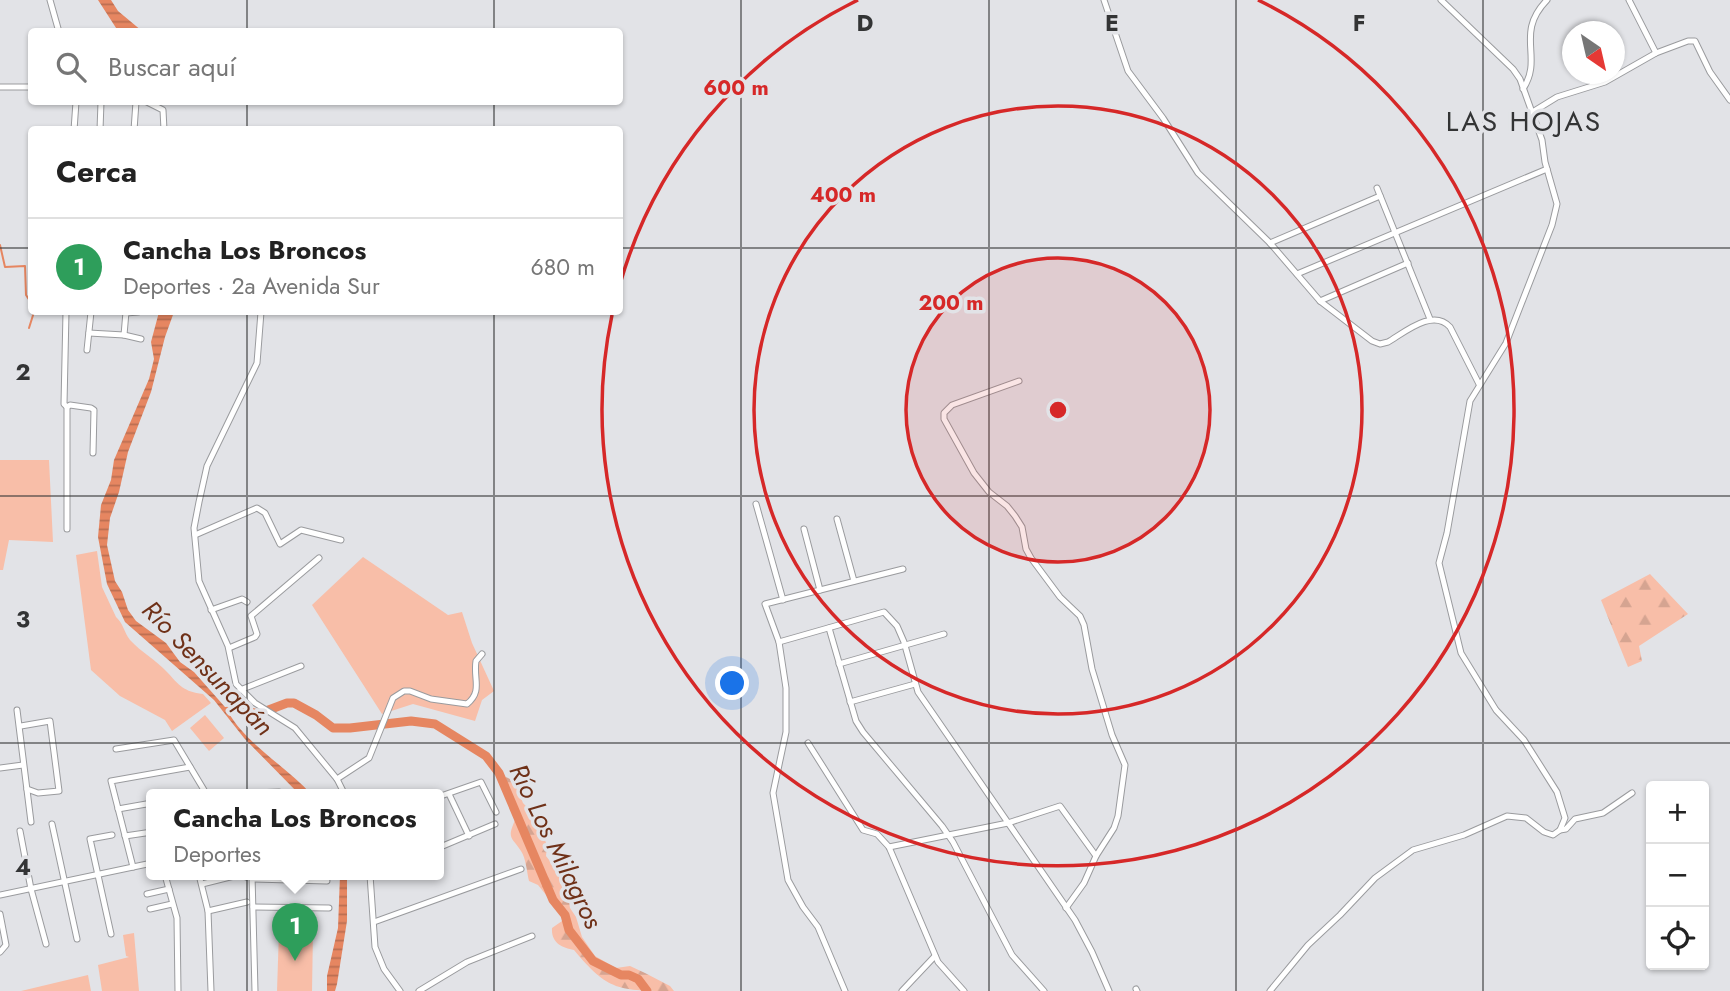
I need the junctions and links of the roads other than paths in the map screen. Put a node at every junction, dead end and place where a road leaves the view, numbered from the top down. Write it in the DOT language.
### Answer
graph roads {
  1 [pos="50,0"];
  2 [pos="1104,0"];
  3 [pos="1441,0"];
  4 [pos="1547,0"];
  5 [pos="1629,0"];
  6 [pos="58,28"];
  7 [pos="1656,53"];
  8 [pos="0,87"];
  9 [pos="28,87"];
  10 [pos="1523,89"];
  11 [pos="1730,100"];
  12 [pos="76,105"];
  13 [pos="101,105"];
  14 [pos="136,105"];
  15 [pos="153,105"];
  16 [pos="1531,113"];
  17 [pos="74,126"];
  18 [pos="100,126"];
  19 [pos="134,126"];
  20 [pos="164,126"];
  21 [pos="1547,169"];
  22 [pos="1377,188"];
  23 [pos="1380,196"];
  24 [pos="1395,232"];
  25 [pos="1270,243"];
  26 [pos="1408,263"];
  27 [pos="1297,274"];
  28 [pos="1320,301"];
  29 [pos="66,315"];
  30 [pos="91,315"];
  31 [pos="126,315"];
  32 [pos="261,315"];
  33 [pos="1430,319"];
  34 [pos="89,333"];
  35 [pos="124,335"];
  36 [pos="141,339"];
  37 [pos="88,350"];
  38 [pos="1019,381"];
  39 [pos="1479,384"];
  40 [pos="67,407"];
  41 [pos="93,453"];
  42 [pos="756,504"];
  43 [pos="838,519"];
  44 [pos="803,528"];
  45 [pos="67,529"];
  46 [pos="195,535"];
  47 [pos="341,540"];
  48 [pos="319,558"];
  49 [pos="903,569"];
  50 [pos="854,581"];
  51 [pos="820,590"];
  52 [pos="783,600"];
  53 [pos="247,602"];
  54 [pos="211,610"];
  55 [pos="829,628"];
  56 [pos="944,634"];
  57 [pos="779,642"];
  58 [pos="904,645"];
  59 [pos="229,648"];
  60 [pos="482,654"];
  61 [pos="839,664"];
  62 [pos="302,666"];
  63 [pos="915,684"];
  64 [pos="240,690"];
  65 [pos="850,702"];
  66 [pos="17,710"];
  67 [pos="21,726"];
  68 [pos="808,743"];
  69 [pos="116,749"];
  70 [pos="23,765"];
  71 [pos="190,767"];
  72 [pos="0,768"];
  73 [pos="337,779"];
  74 [pos="27,789"];
  75 [pos="203,789"];
  76 [pos="342,789"];
  77 [pos="1632,793"];
  78 [pos="449,794"];
  79 [pos="444,796"];
  80 [pos="146,804"];
  81 [pos="118,809"];
  82 [pos="496,812"];
  83 [pos="31,822"];
  84 [pos="1009,823"];
  85 [pos="52,824"];
  86 [pos="495,824"];
  87 [pos="1560,830"];
  88 [pos="20,831"];
  89 [pos="146,833"];
  90 [pos="112,835"];
  91 [pos="125,836"];
  92 [pos="469,836"];
  93 [pos="948,836"];
  94 [pos="444,844"];
  95 [pos="889,847"];
  96 [pos="1096,856"];
  97 [pos="146,864"];
  98 [pos="133,867"];
  99 [pos="521,869"];
  100 [pos="97,875"];
  101 [pos="166,880"];
  102 [pos="201,880"];
  103 [pos="218,880"];
  104 [pos="249,880"];
  105 [pos="308,880"];
  106 [pos="370,880"];
  107 [pos="327,881"];
  108 [pos="65,882"];
  109 [pos="202,884"];
  110 [pos="31,889"];
  111 [pos="169,889"];
  112 [pos="147,894"];
  113 [pos="0,895"];
  114 [pos="249,903"];
  115 [pos="172,904"];
  116 [pos="329,908"];
  117 [pos="1066,908"];
  118 [pos="150,909"];
  119 [pos="208,911"];
  120 [pos="0,914"];
  121 [pos="374,922"];
  122 [pos="111,934"];
  123 [pos="532,936"];
  124 [pos="77,939"];
  125 [pos="46,944"];
  126 [pos="0,952"];
  127 [pos="935,956"];
  128 [pos="178,991"];
  129 [pos="211,991"];
  130 [pos="255,991"];
  131 [pos="400,991"];
  132 [pos="419,991"];
  133 [pos="845,991"];
  134 [pos="902,991"];
  135 [pos="964,991"];
  136 [pos="1044,991"];
  137 [pos="1109,991"];
  138 [pos="1270,991"];
  1 -- 6 [label="street"];
  2 -- 25 [label="street"];
  3 -- 10 [label="street"];
  4 -- 10 [label="street"];
  5 -- 7 [label="street"];
  7 -- 11 [label="street"];
  7 -- 16 [label="street"];
  8 -- 9 [label="street"];
  10 -- 16 [label="street"];
  12 -- 17 [label="street"];
  13 -- 18 [label="street"];
  14 -- 19 [label="street"];
  15 -- 20 [label="street"];
  16 -- 21 [label="street"];
  21 -- 24 [label="street"];
  21 -- 39 [label="street"];
  22 -- 23 [label="street"];
  23 -- 24 [label="street"];
  23 -- 25 [label="street"];
  24 -- 26 [label="street"];
  24 -- 27 [label="street"];
  25 -- 27 [label="street"];
  26 -- 28 [label="street"];
  26 -- 33 [label="street"];
  27 -- 28 [label="street"];
  28 -- 33 [label="street"];
  29 -- 40 [label="street"];
  30 -- 34 [label="street"];
  31 -- 35 [label="street"];
  32 -- 46 [label="street"];
  33 -- 39 [label="street"];
  34 -- 35 [label="street"];
  34 -- 37 [label="street"];
  35 -- 36 [label="street"];
  38 -- 96 [label="street"];
  39 -- 87 [label="street"];
  40 -- 41 [label="street"];
  40 -- 45 [label="street"];
  42 -- 52 [label="street"];
  43 -- 50 [label="street"];
  44 -- 51 [label="street"];
  46 -- 47 [label="street"];
  46 -- 54 [label="street"];
  48 -- 59 [label="street"];
  49 -- 50 [label="street"];
  50 -- 51 [label="street"];
  51 -- 52 [label="street"];
  52 -- 57 [label="street"];
  53 -- 54 [label="street"];
  54 -- 59 [label="street"];
  55 -- 57 [label="street"];
  55 -- 58 [label="street"];
  55 -- 61 [label="street"];
  56 -- 58 [label="street"];
  57 -- 133 [label="street"];
  58 -- 61 [label="street"];
  58 -- 63 [label="street"];
  59 -- 64 [label="street"];
  60 -- 73 [label="street"];
  61 -- 65 [label="street"];
  62 -- 64 [label="street"];
  63 -- 65 [label="street"];
  63 -- 84 [label="street"];
  64 -- 73 [label="street"];
  65 -- 93 [label="street"];
  66 -- 67 [label="street"];
  67 -- 70 [label="street"];
  67 -- 74 [label="street"];
  68 -- 95 [label="street"];
  69 -- 71 [label="street"];
  70 -- 72 [label="street"];
  70 -- 74 [label="street"];
  71 -- 75 [label="street"];
  71 -- 81 [label="street"];
  73 -- 76 [label="street"];
  74 -- 83 [label="street"];
  77 -- 87 [label="street"];
  78 -- 79 [label="street"];
  78 -- 82 [label="street"];
  78 -- 92 [label="street"];
  80 -- 81 [label="street"];
  81 -- 91 [label="street"];
  84 -- 93 [label="street"];
  84 -- 96 [label="street"];
  84 -- 117 [label="street"];
  85 -- 108 [label="street"];
  86 -- 92 [label="street"];
  87 -- 138 [label="street"];
  88 -- 110 [label="street"];
  89 -- 91 [label="street"];
  90 -- 100 [label="street"];
  91 -- 98 [label="street"];
  92 -- 94 [label="street"];
  93 -- 95 [label="street"];
  93 -- 136 [label="street"];
  95 -- 127 [label="street"];
  96 -- 117 [label="street"];
  97 -- 98 [label="street"];
  98 -- 100 [label="street"];
  99 -- 121 [label="street"];
  100 -- 108 [label="street"];
  100 -- 122 [label="street"];
  101 -- 111 [label="street"];
  102 -- 109 [label="street"];
  103 -- 109 [label="street"];
  104 -- 114 [label="street"];
  105 -- 107 [label="street"];
  106 -- 121 [label="street"];
  108 -- 110 [label="street"];
  108 -- 124 [label="street"];
  109 -- 119 [label="street"];
  110 -- 113 [label="street"];
  110 -- 125 [label="street"];
  111 -- 112 [label="street"];
  111 -- 115 [label="street"];
  114 -- 116 [label="street"];
  114 -- 119 [label="street"];
  114 -- 130 [label="street"];
  115 -- 118 [label="street"];
  115 -- 128 [label="street"];
  117 -- 137 [label="street"];
  119 -- 129 [label="street"];
  120 -- 126 [label="street"];
  121 -- 131 [label="street"];
  123 -- 132 [label="street"];
  127 -- 134 [label="street"];
  127 -- 135 [label="street"];
}
